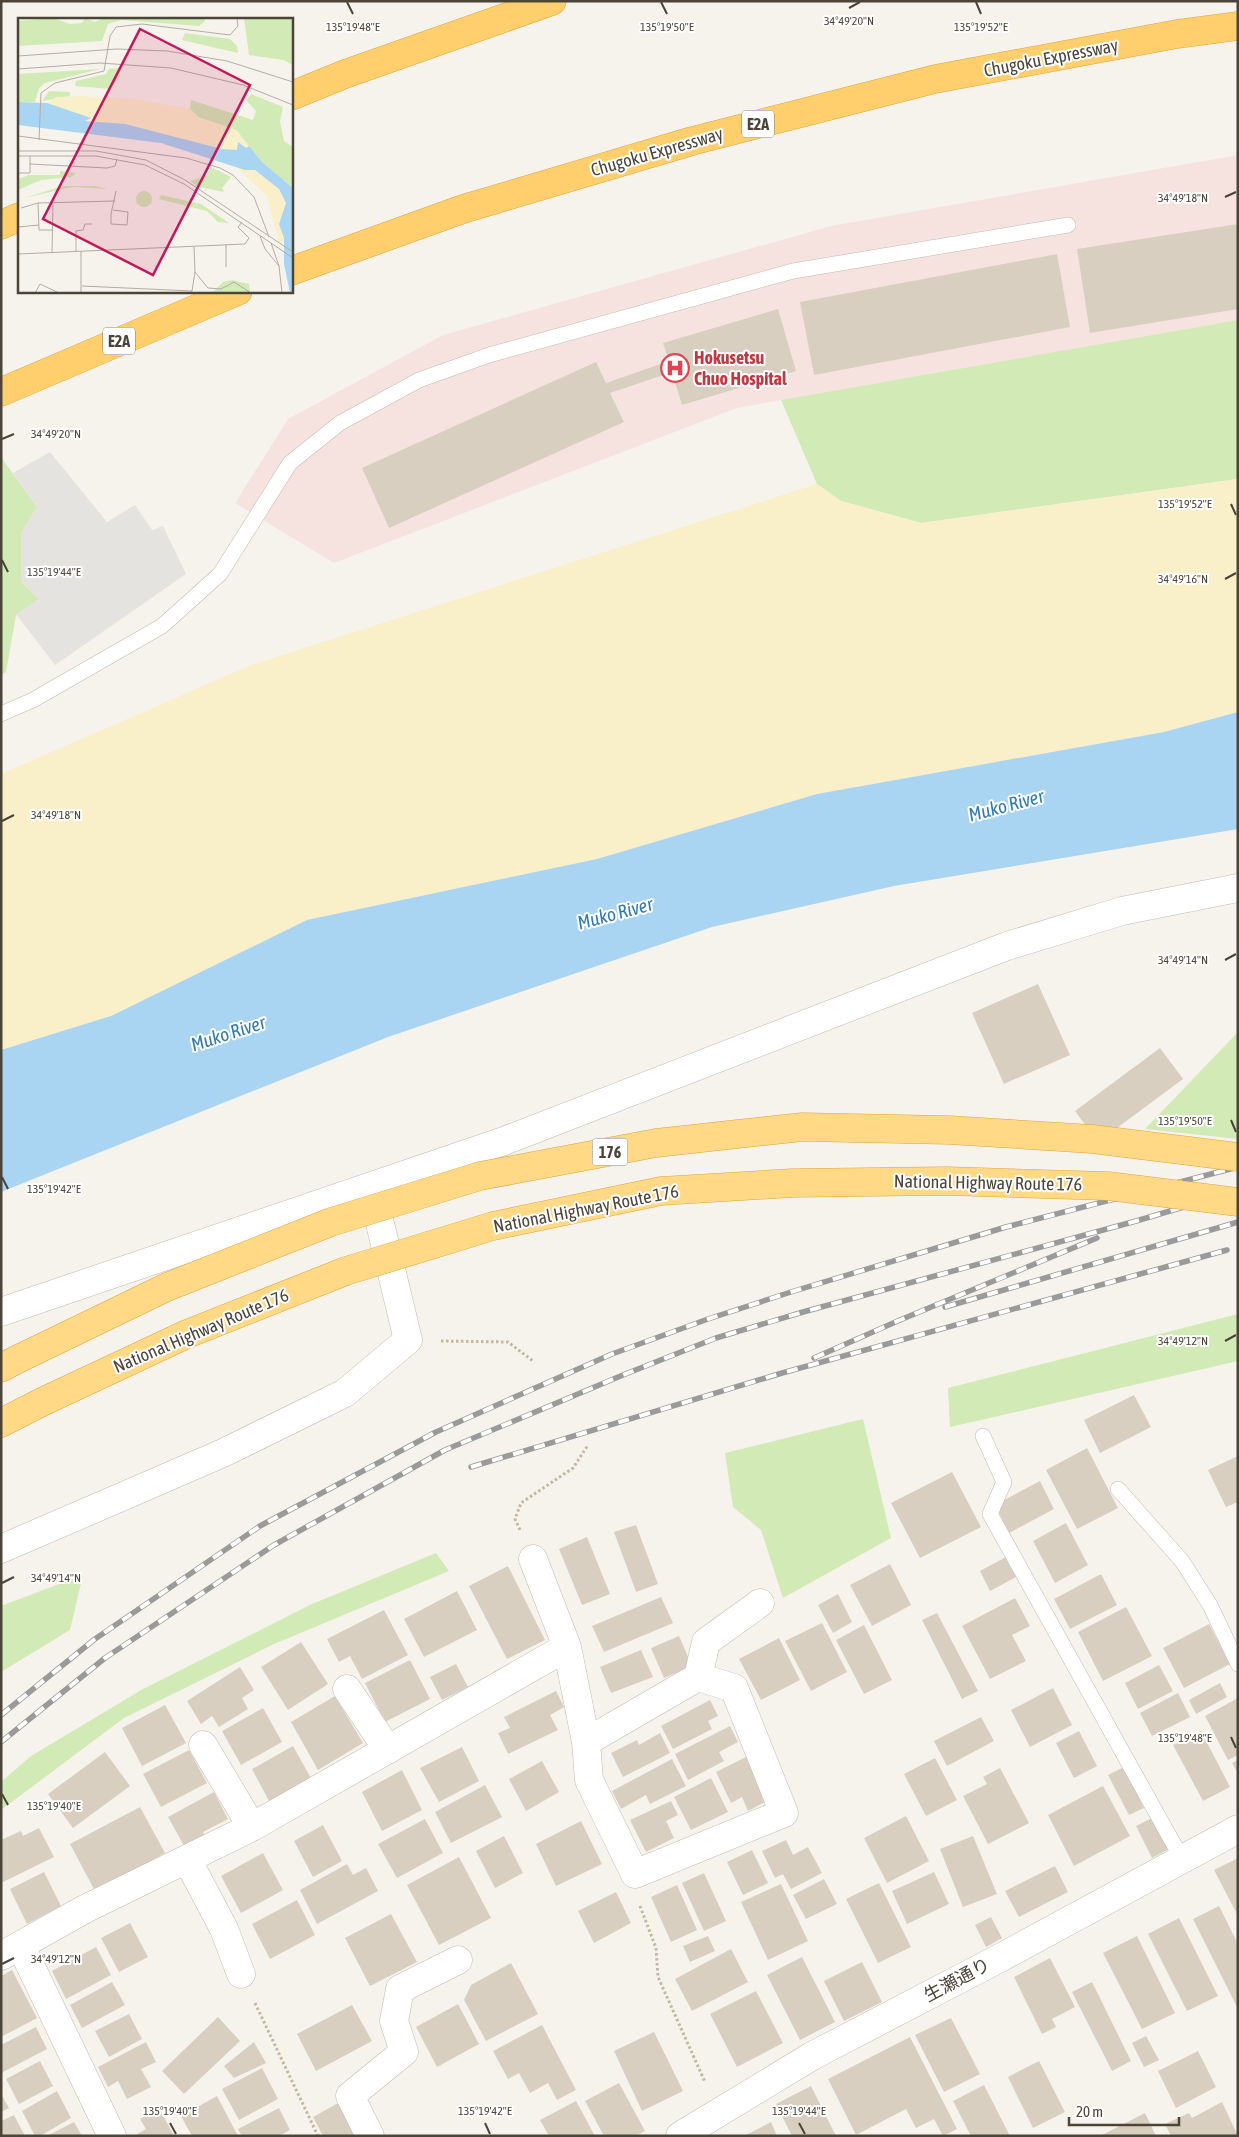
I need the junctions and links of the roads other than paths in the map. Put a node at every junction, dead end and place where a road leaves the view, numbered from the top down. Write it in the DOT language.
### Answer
graph roads {
  1 [pos="552,1"];
  2 [pos="1238,26"];
  3 [pos="292,96"];
  4 [pos="18,218"];
  5 [pos="1068,225"];
  6 [pos="1,226"];
  7 [pos="292,271"];
  8 [pos="236,292"];
  9 [pos="1,392"];
  10 [pos="1,714"];
  11 [pos="1238,888"];
  12 [pos="1238,1157"];
  13 [pos="371,1185"];
  14 [pos="1238,1202"];
  15 [pos="1,1312"];
  16 [pos="9,1364"];
  17 [pos="1,1423"];
  18 [pos="983,1436"];
  19 [pos="1118,1489"];
  20 [pos="1,1549"];
  21 [pos="533,1559"];
  22 [pos="760,1602"];
  23 [pos="567,1648"];
  24 [pos="1238,1664"];
  25 [pos="698,1677"];
  26 [pos="347,1689"];
  27 [pos="586,1742"];
  28 [pos="203,1745"];
  29 [pos="388,1750"];
  30 [pos="252,1827"];
  31 [pos="1238,1829"];
  32 [pos="187,1859"];
  33 [pos="1182,1859"];
  34 [pos="11,1951"];
  35 [pos="458,1960"];
  36 [pos="241,1974"];
  37 [pos="112,2136"];
  38 [pos="370,2136"];
  39 [pos="680,2136"];
  1 -- 3 [label="highway"];
  2 -- 7 [label="highway, Chugoku Expressway / E2A"];
  4 -- 6 [label="highway"];
  5 -- 10 [label="lane"];
  8 -- 9 [label="highway, E2A"];
  11 -- 13 [label="street"];
  12 -- 16 [label="highway, 176, bridge"];
  13 -- 15 [label="street"];
  13 -- 20 [label="street"];
  14 -- 17 [label="highway, National Highway Route 176, bridge"];
  18 -- 33 [label="lane"];
  19 -- 24 [label="lane"];
  21 -- 23 [label="street"];
  22 -- 25 [label="street"];
  23 -- 27 [label="street"];
  23 -- 29 [label="street"];
  25 -- 27 [label="street"];
  25 -- 27 [label="street"];
  26 -- 29 [label="street"];
  28 -- 30 [label="street"];
  29 -- 30 [label="street"];
  30 -- 32 [label="street"];
  31 -- 33 [label="street, 生瀬通り"];
  32 -- 34 [label="street"];
  32 -- 36 [label="street"];
  33 -- 39 [label="street, 生瀬通り"];
  34 -- 37 [label="street"];
  35 -- 38 [label="street"];
}
